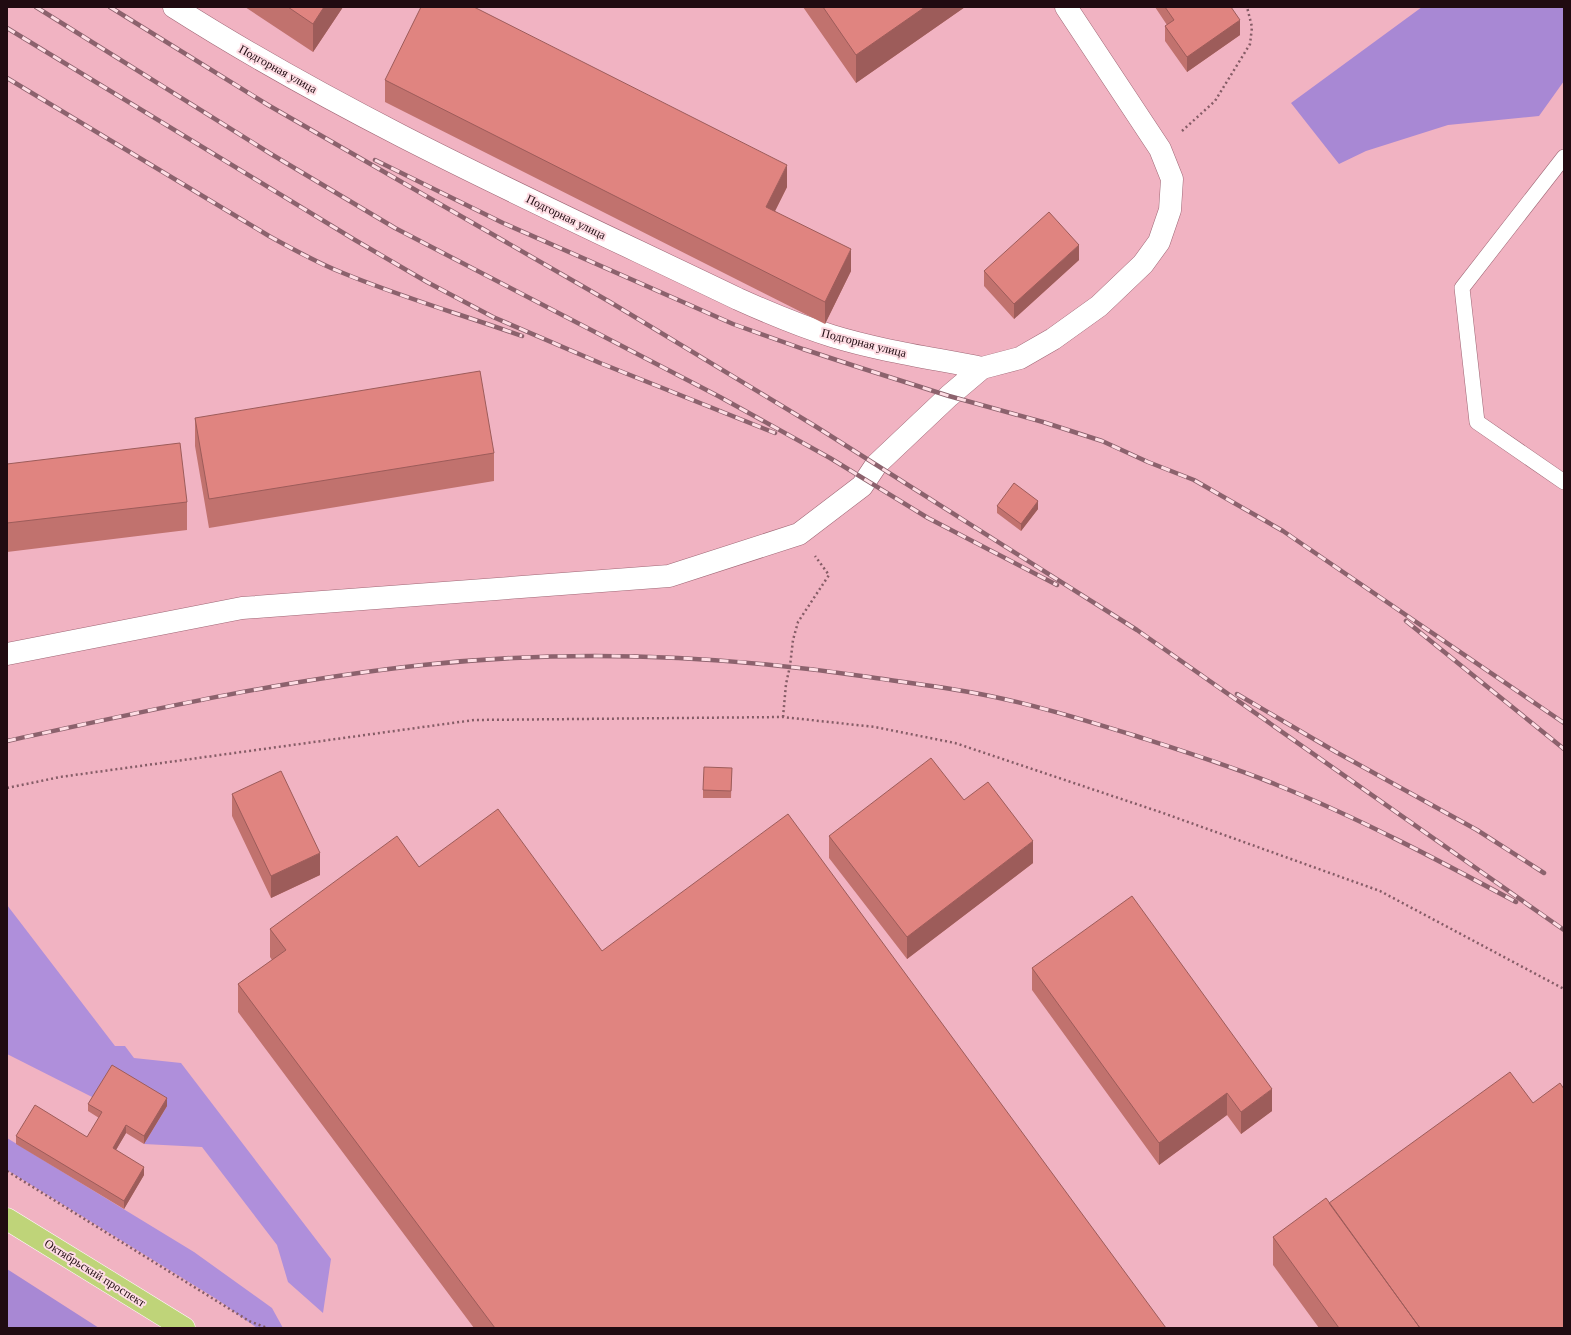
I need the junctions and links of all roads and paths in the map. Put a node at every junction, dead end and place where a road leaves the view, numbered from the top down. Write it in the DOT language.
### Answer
graph roads {
  1 [pos="174,7"];
  2 [pos="1066,7"];
  3 [pos="1247,7"];
  4 [pos="1160,150"];
  5 [pos="1564,157"];
  6 [pos="982,368"];
  7 [pos="1564,482"];
  8 [pos="799,534"];
  9 [pos="7,654"];
  10 [pos="783,717"];
  11 [pos="7,788"];
  12 [pos="1564,989"];
  13 [pos="7,1171"];
  14 [pos="7,1219"];
  15 [pos="184,1328"];
  16 [pos="267,1328"];
  1 -- 6 [label="street, Подгорная улица"];
  2 -- 4 [label="street"];
  3 -- 4 [label="path"];
  4 -- 6 [label="street"];
  5 -- 7 [label="lane"];
  6 -- 8 [label="street"];
  8 -- 9 [label="street"];
  8 -- 10 [label="path"];
  10 -- 11 [label="path"];
  10 -- 12 [label="path"];
  13 -- 16 [label="path"];
  14 -- 15 [label="main road, Октябрьский проспект"];
}
